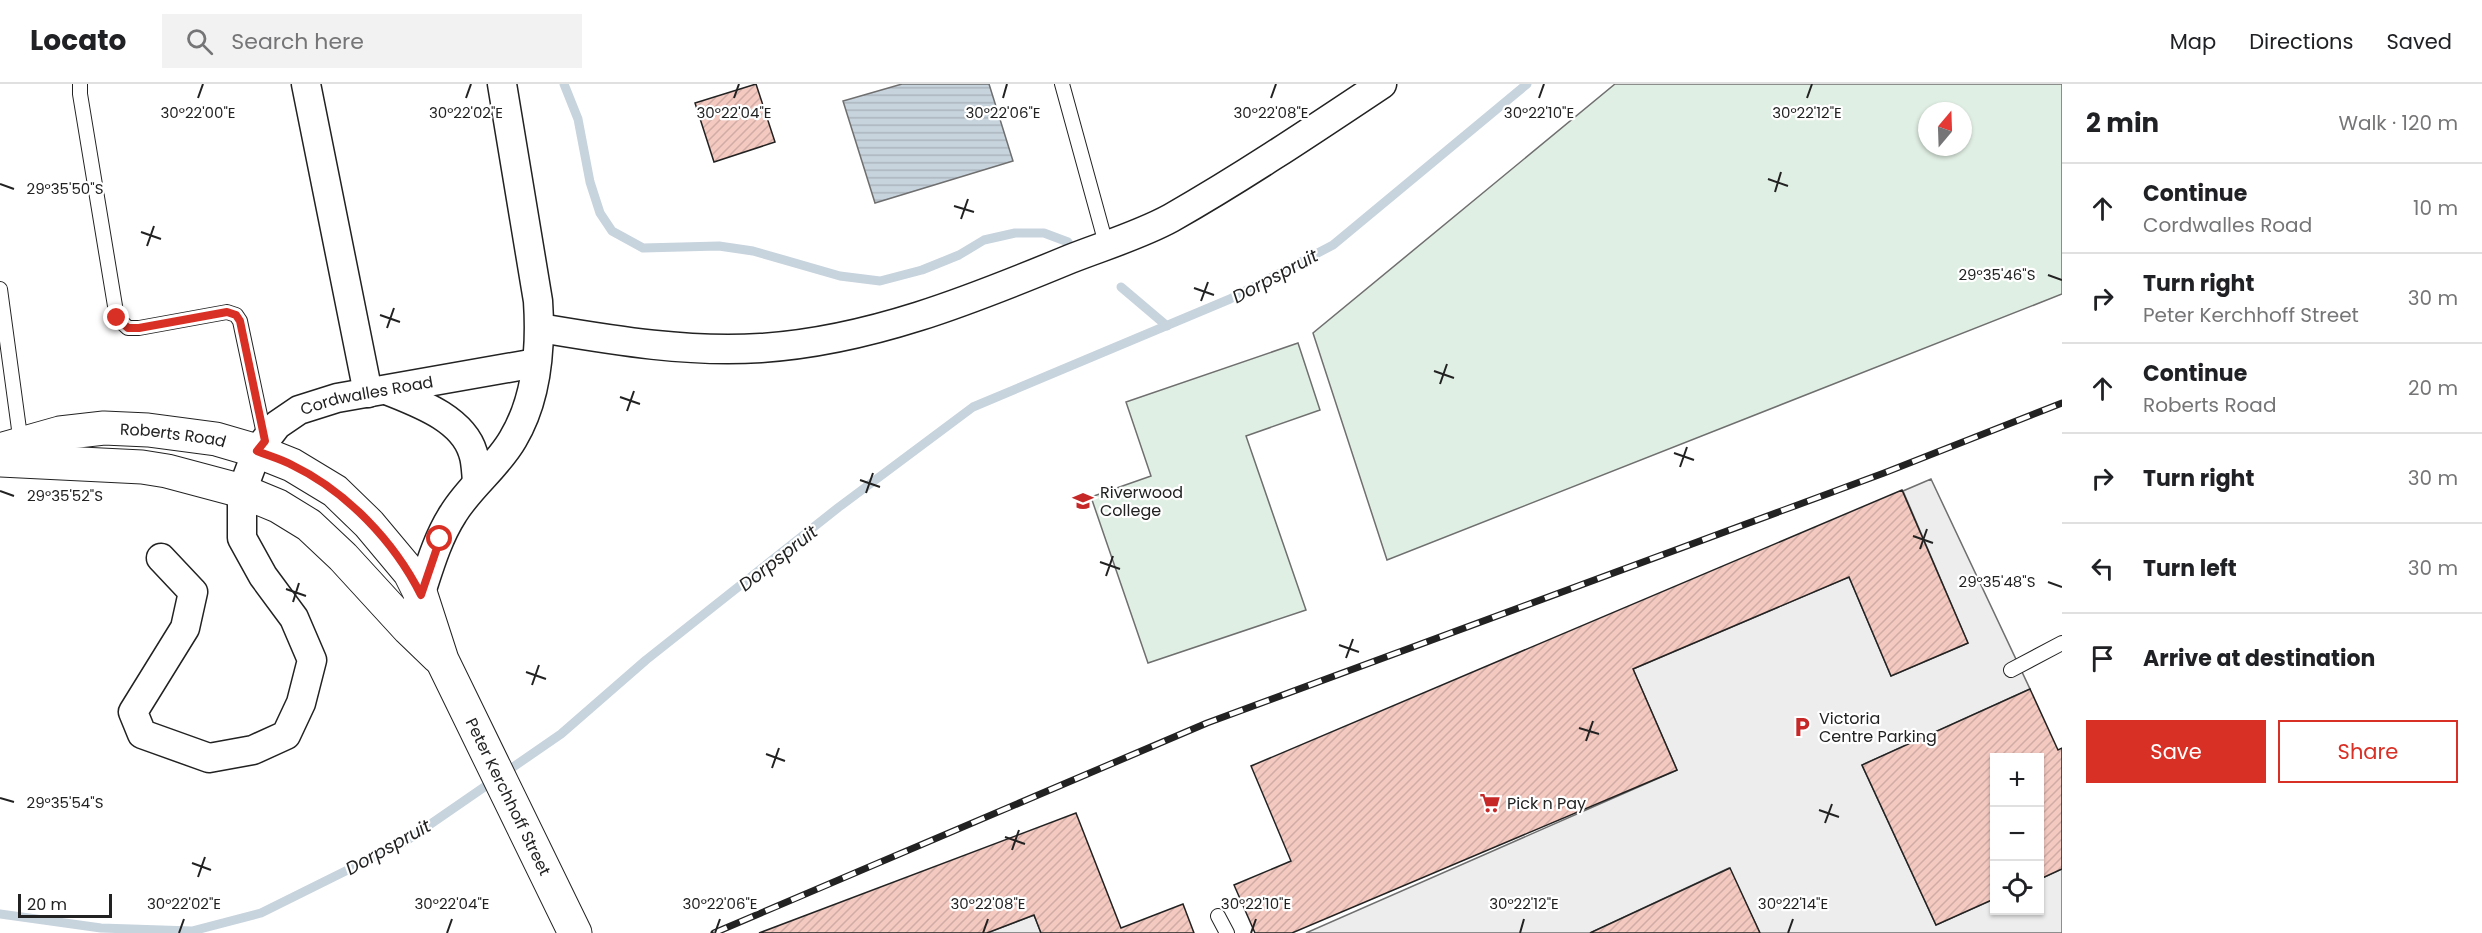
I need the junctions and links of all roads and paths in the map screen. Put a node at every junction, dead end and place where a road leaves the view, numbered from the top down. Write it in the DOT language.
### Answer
graph roads {
  1 [pos="80,84"];
  2 [pos="306,84"];
  3 [pos="502,84"];
  4 [pos="1062,84"];
  5 [pos="1382,84"];
  6 [pos="1107,244"];
  7 [pos="0,289"];
  8 [pos="540,328"];
  9 [pos="536,363"];
  10 [pos="379,392"];
  11 [pos="261,446"];
  12 [pos="7,451"];
  13 [pos="477,481"];
  14 [pos="242,491"];
  15 [pos="335,491"];
  16 [pos="161,558"];
  17 [pos="421,595"];
  18 [pos="409,629"];
  19 [pos="2062,643"];
  20 [pos="2011,670"];
  21 [pos="448,671"];
  22 [pos="1218,916"];
  23 [pos="575,933"];
  24 [pos="1227,933"];
  1 -- 11 [label="lane"];
  2 -- 10 [label="street"];
  3 -- 8 [label="street"];
  4 -- 6 [label="lane"];
  5 -- 6 [label="street"];
  6 -- 8 [label="street"];
  7 -- 12 [label="lane"];
  8 -- 9 [label="street"];
  9 -- 10 [label="street, Cordwalles Road"];
  9 -- 13 [label="street"];
  10 -- 11 [label="street, Cordwalles Road"];
  10 -- 13 [label="street"];
  11 -- 12 [label="street, Roberts Road"];
  11 -- 14 [label="street, Cordwalles Road"];
  11 -- 15 [label="street, Roberts Road"];
  12 -- 14 [label="street"];
  13 -- 17 [label="street"];
  14 -- 16 [label="street"];
  14 -- 18 [label="street, Peter Kerchhoff Street"];
  15 -- 17 [label="street, Peter Kerchhoff Street"];
  17 -- 18 [label="street"];
  17 -- 21 [label="street, Peter Kerchhoff Street"];
  18 -- 21 [label="street, Peter Kerchhoff Street"];
  19 -- 20 [label="lane"];
  21 -- 23 [label="street, Peter Kerchhoff Street"];
  22 -- 24 [label="lane"];
}
